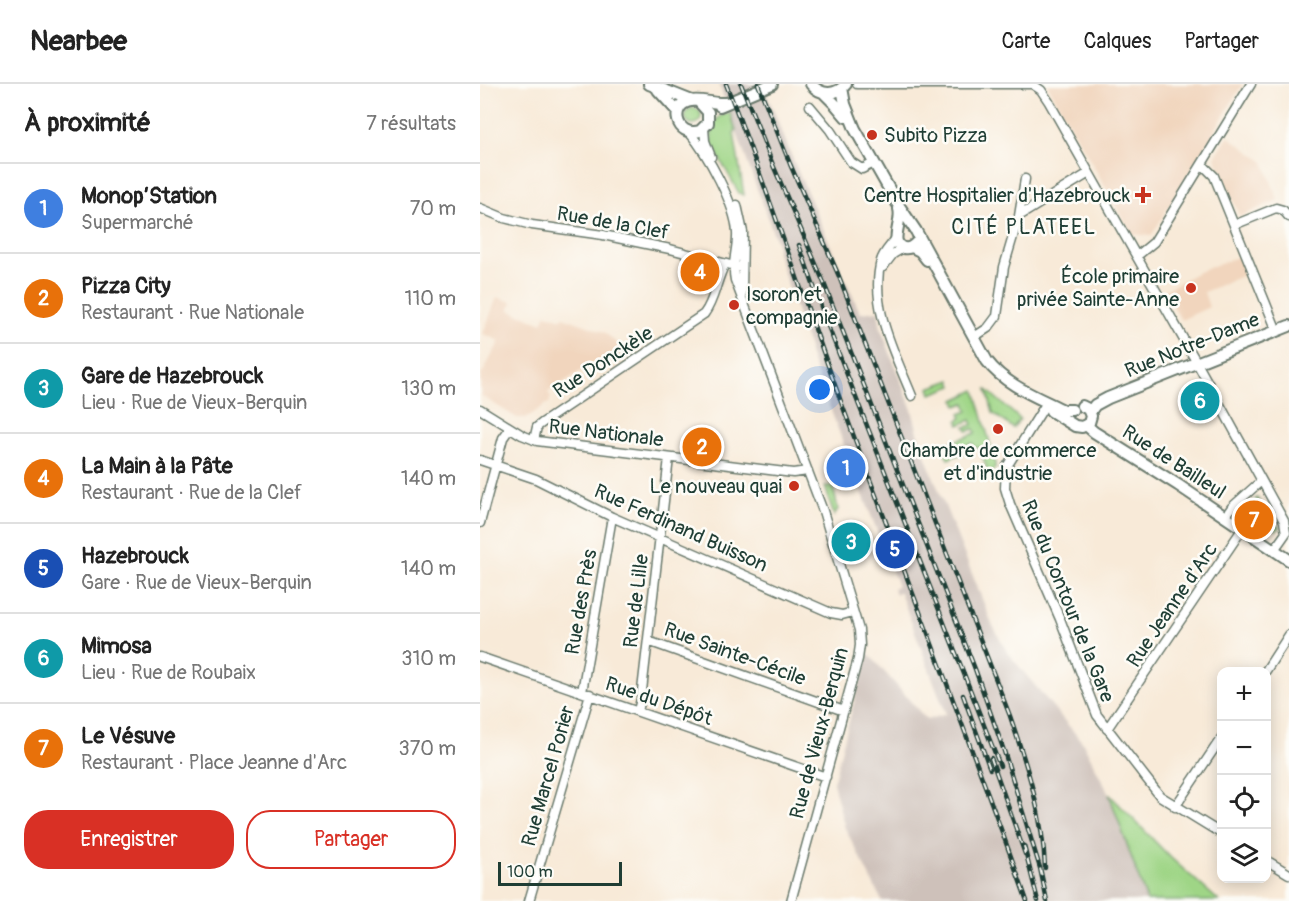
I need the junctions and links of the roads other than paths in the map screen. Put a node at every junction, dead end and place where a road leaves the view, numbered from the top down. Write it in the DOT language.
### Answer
graph roads {
  1 [pos="650,84"];
  2 [pos="771,84"];
  3 [pos="778,84"];
  4 [pos="799,84"];
  5 [pos="857,84"];
  6 [pos="1015,84"];
  7 [pos="1032,84"];
  8 [pos="1251,84"];
  9 [pos="812,85"];
  10 [pos="844,86"];
  11 [pos="824,93"];
  12 [pos="696,101"];
  13 [pos="725,103"];
  14 [pos="810,106"];
  15 [pos="678,112"];
  16 [pos="709,117"];
  17 [pos="704,128"];
  18 [pos="855,129"];
  19 [pos="689,132"];
  20 [pos="874,163"];
  21 [pos="1202,164"];
  22 [pos="1089,173"];
  23 [pos="1025,179"];
  24 [pos="897,203"];
  25 [pos="480,208"];
  26 [pos="1019,216"];
  27 [pos="1289,217"];
  28 [pos="1234,225"];
  29 [pos="897,233"];
  30 [pos="916,233"];
  31 [pos="907,247"];
  32 [pos="1137,256"];
  33 [pos="733,266"];
  34 [pos="880,272"];
  35 [pos="1289,326"];
  36 [pos="1277,331"];
  37 [pos="974,338"];
  38 [pos="1197,363"];
  39 [pos="912,396"];
  40 [pos="1044,407"];
  41 [pos="480,409"];
  42 [pos="1081,410"];
  43 [pos="1073,424"];
  44 [pos="1086,425"];
  45 [pos="510,428"];
  46 [pos="534,440"];
  47 [pos="669,458"];
  48 [pos="480,460"];
  49 [pos="496,465"];
  50 [pos="808,471"];
  51 [pos="1261,481"];
  52 [pos="612,517"];
  53 [pos="1226,517"];
  54 [pos="480,523"];
  55 [pos="1243,528"];
  56 [pos="661,539"];
  57 [pos="1274,550"];
  58 [pos="1289,560"];
  59 [pos="854,612"];
  60 [pos="1289,635"];
  61 [pos="648,641"];
  62 [pos="480,657"];
  63 [pos="1268,667"];
  64 [pos="586,693"];
  65 [pos="638,711"];
  66 [pos="844,711"];
  67 [pos="1107,729"];
  68 [pos="1217,743"];
  69 [pos="826,777"];
  70 [pos="1175,807"];
  71 [pos="1217,832"];
  72 [pos="1271,863"];
  73 [pos="1289,874"];
  74 [pos="529,901"];
  75 [pos="791,901"];
  1 -- 12 [label="main road"];
  1 -- 15 [label="main road"];
  2 -- 3 [label="main road"];
  2 -- 13 [label="main road"];
  4 -- 9 [label="main road"];
  5 -- 6 [label="street"];
  6 -- 7 [label="street"];
  7 -- 22 [label="street"];
  8 -- 21 [label="street"];
  9 -- 11 [label="main road"];
  10 -- 11 [label="main road"];
  10 -- 18 [label="main road"];
  11 -- 18 [label="main road"];
  12 -- 13 [label="main road"];
  12 -- 15 [label="main road"];
  12 -- 16 [label="main road"];
  13 -- 16 [label="main road"];
  14 -- 20 [label="street"];
  15 -- 19 [label="main road"];
  16 -- 17 [label="main road"];
  17 -- 19 [label="main road"];
  17 -- 33 [label="street"];
  18 -- 20 [label="main road"];
  19 -- 33 [label="street"];
  20 -- 24 [label="main road"];
  21 -- 28 [label="street"];
  21 -- 32 [label="street"];
  22 -- 26 [label="street"];
  22 -- 32 [label="street"];
  23 -- 26 [label="street"];
  24 -- 29 [label="main road"];
  24 -- 30 [label="main road"];
  25 -- 33 [label="street, Rue de la Clef"];
  26 -- 37 [label="street"];
  27 -- 28 [label="street"];
  28 -- 36 [label="street"];
  29 -- 30 [label="main road"];
  29 -- 31 [label="main road"];
  29 -- 34 [label="street"];
  30 -- 31 [label="main road"];
  30 -- 37 [label="main road"];
  31 -- 34 [label="street"];
  31 -- 40 [label="main road"];
  32 -- 38 [label="street"];
  33 -- 46 [label="street, Rue Donckèle"];
  33 -- 50 [label="street, Rue de Vieux-Berquin"];
  34 -- 39 [label="street"];
  35 -- 36 [label="main road, Rue Notre-Dame"];
  36 -- 38 [label="main road, Rue Notre-Dame"];
  37 -- 42 [label="main road"];
  38 -- 42 [label="main road, Rue Notre-Dame"];
  38 -- 51 [label="street"];
  40 -- 43 [label="main road"];
  40 -- 67 [label="street, Rue du Contour de la Gare"];
  41 -- 45 [label="street, Rue Nationale"];
  42 -- 43 [label="main road"];
  42 -- 44 [label="main road"];
  43 -- 44 [label="main road"];
  44 -- 53 [label="main road, Rue de Bailleul"];
  45 -- 46 [label="street, Rue Nationale"];
  45 -- 49 [label="street"];
  46 -- 47 [label="street, Rue Nationale"];
  47 -- 50 [label="street, Rue Nationale"];
  47 -- 56 [label="street, Rue de Lille"];
  48 -- 49 [label="street, Rue Ferdinand Buisson"];
  49 -- 52 [label="street, Rue Ferdinand Buisson"];
  49 -- 54 [label="street"];
  50 -- 59 [label="street, Rue de Vieux-Berquin"];
  51 -- 53 [label="street"];
  51 -- 57 [label="street"];
  52 -- 56 [label="street, Rue Ferdinand Buisson"];
  52 -- 64 [label="street, Rue des Près"];
  53 -- 55 [label="main road, Rue de Bailleul"];
  55 -- 57 [label="main road, Rue de Bailleul"];
  55 -- 67 [label="street, Rue Jeanne d'Arc"];
  56 -- 59 [label="street, Rue Ferdinand Buisson"];
  56 -- 61 [label="street, Rue de Lille"];
  57 -- 58 [label="main road, Rue de Bailleul"];
  59 -- 66 [label="street, Rue de Vieux-Berquin"];
  60 -- 63 [label="street"];
  61 -- 65 [label="street, Rue de Lille"];
  61 -- 66 [label="street, Rue Sainte-Cécile"];
  62 -- 64 [label="street, Rue du Dépôt"];
  64 -- 65 [label="street, Rue du Dépôt"];
  64 -- 74 [label="street, Rue Marcel Porier"];
  65 -- 69 [label="street, Rue du Dépôt"];
  66 -- 69 [label="street, Rue de Vieux-Berquin"];
  67 -- 70 [label="street, Rue du Contour de la Gare"];
  68 -- 70 [label="street"];
  69 -- 75 [label="street, Rue de Vieux-Berquin"];
  70 -- 71 [label="street, Rue du Contour de la Gare"];
  72 -- 73 [label="street"];
}
